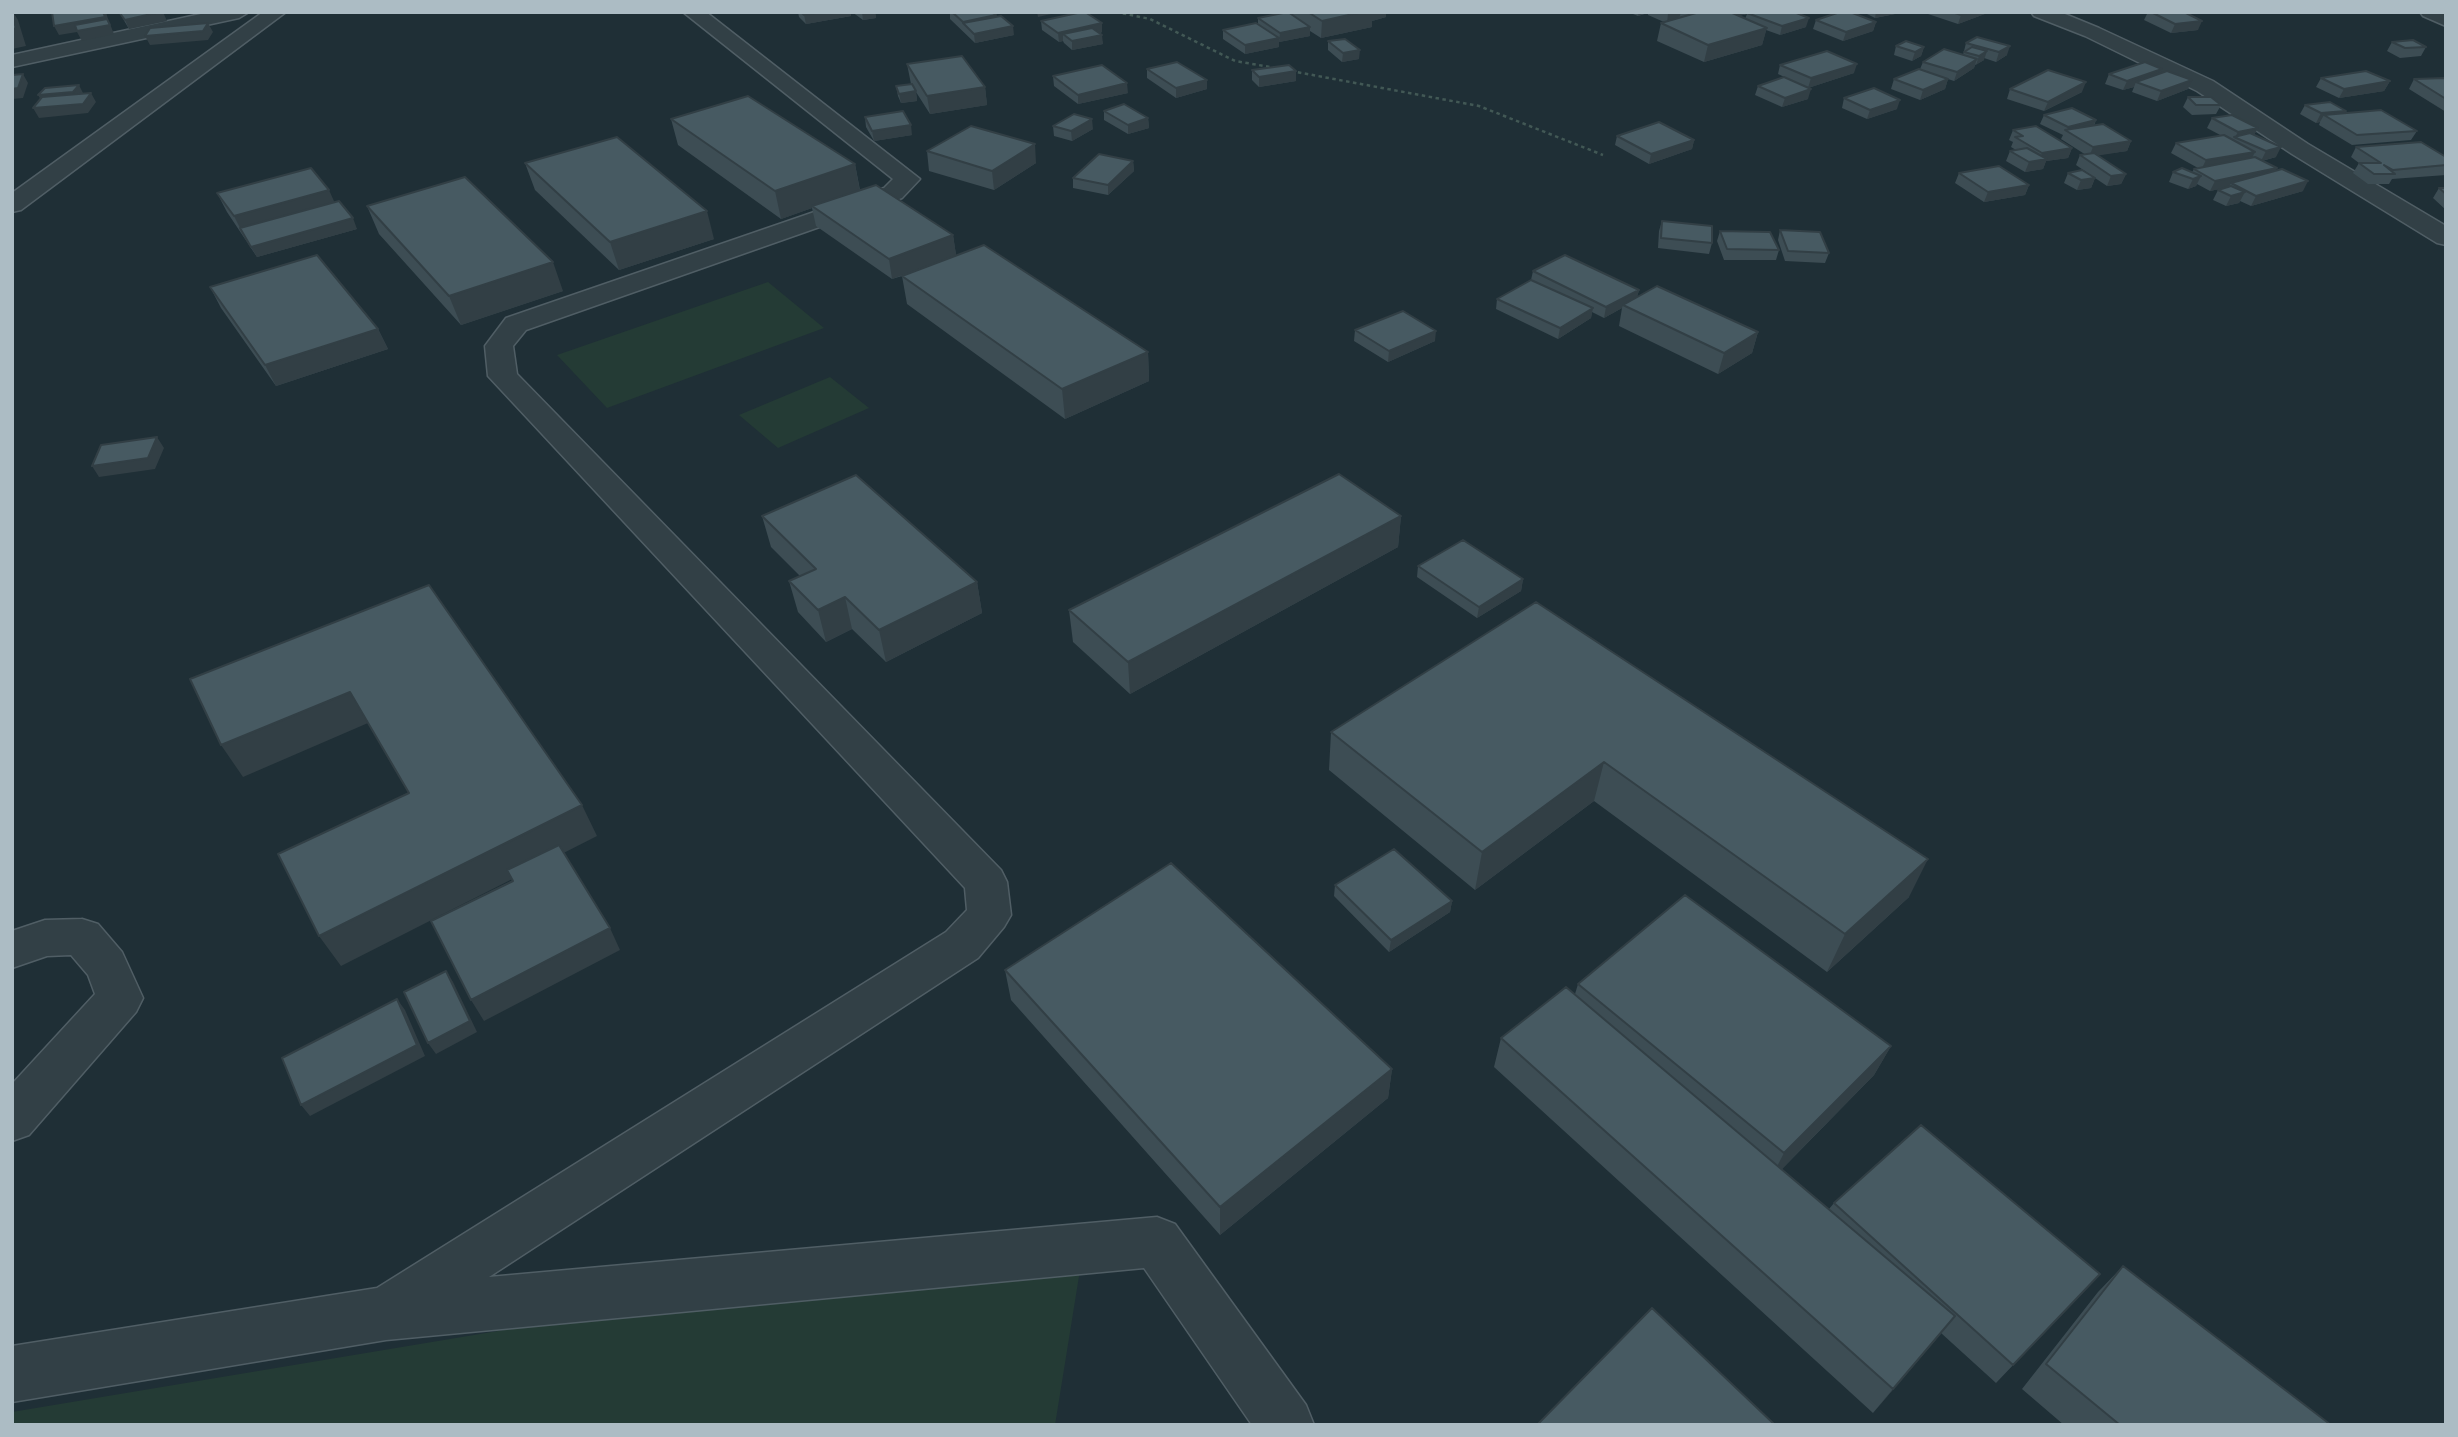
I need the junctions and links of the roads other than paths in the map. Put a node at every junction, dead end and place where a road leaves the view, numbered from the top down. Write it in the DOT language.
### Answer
graph roads {
  1 [pos="239,12"];
  2 [pos="276,12"];
  3 [pos="693,12"];
  4 [pos="2041,12"];
  5 [pos="2430,12"];
  6 [pos="2446,20"];
  7 [pos="12,61"];
  8 [pos="12,205"];
  9 [pos="2446,237"];
  10 [pos="12,950"];
  11 [pos="12,1119"];
  12 [pos="386,1313"];
  13 [pos="12,1374"];
  14 [pos="1286,1425"];
  1 -- 7 [label="street"];
  2 -- 8 [label="street"];
  3 -- 12 [label="street"];
  4 -- 9 [label="street"];
  5 -- 6 [label="street"];
  10 -- 11 [label="street"];
  12 -- 13 [label="street"];
  12 -- 14 [label="street"];
}
